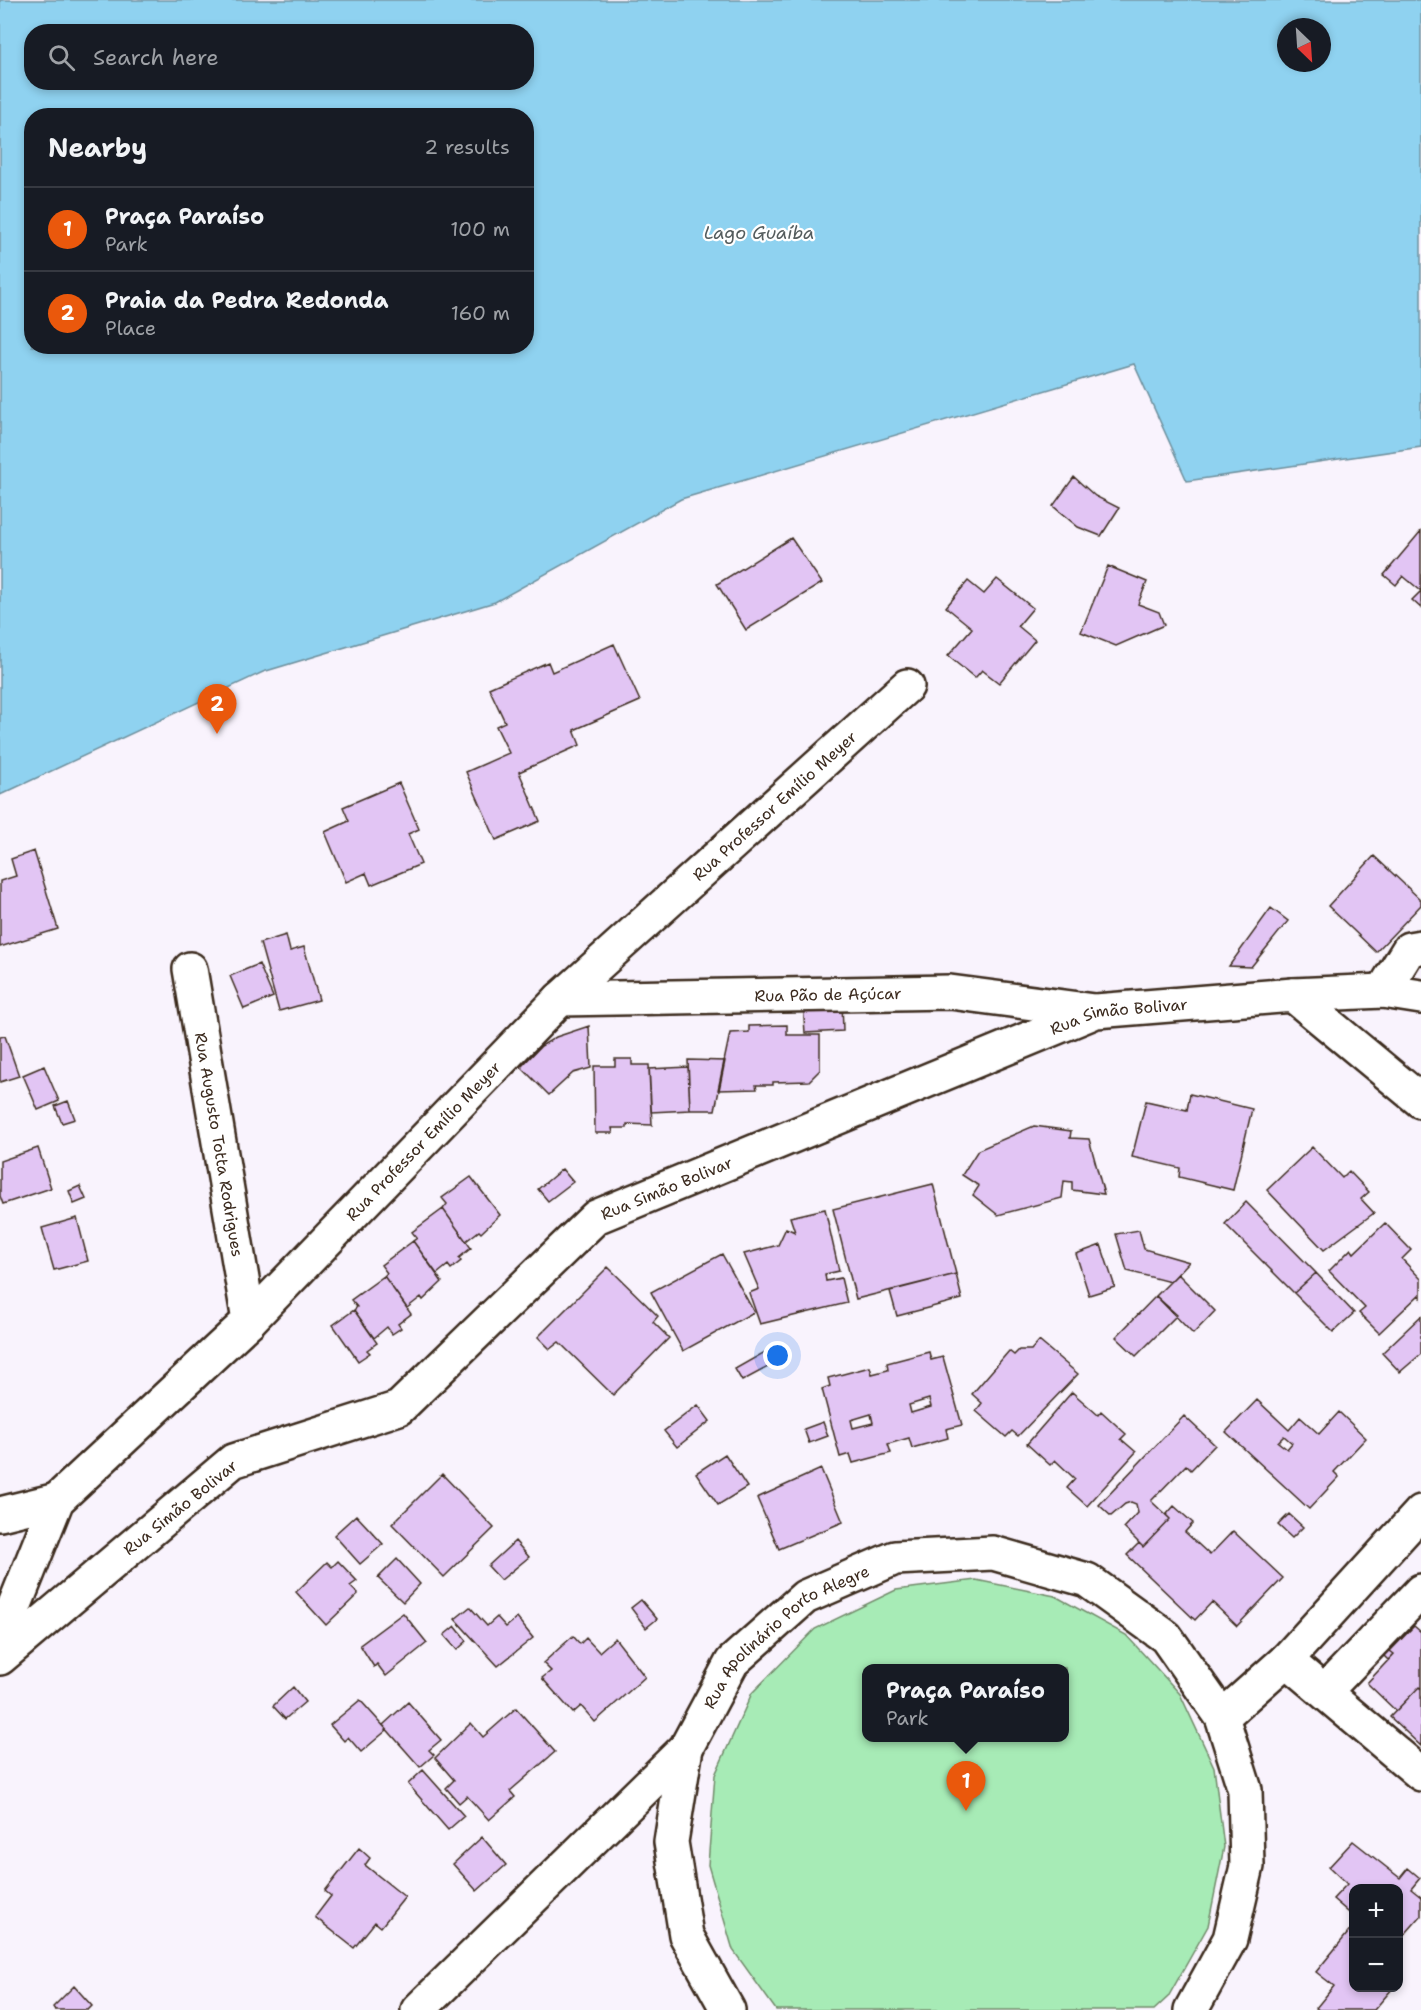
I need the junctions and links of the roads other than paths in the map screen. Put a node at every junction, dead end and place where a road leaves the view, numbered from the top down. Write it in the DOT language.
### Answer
graph roads {
  1 [pos="908,686"];
  2 [pos="1421,947"];
  3 [pos="189,969"];
  4 [pos="1383,991"];
  5 [pos="1293,995"];
  6 [pos="1421,997"];
  7 [pos="560,999"];
  8 [pos="1096,1011"];
  9 [pos="1421,1101"];
  10 [pos="249,1321"];
  11 [pos="57,1500"];
  12 [pos="1421,1512"];
  13 [pos="0,1514"];
  14 [pos="1421,1591"];
  15 [pos="0,1641"];
  16 [pos="0,1659"];
  17 [pos="1286,1660"];
  18 [pos="1325,1691"];
  19 [pos="1222,1717"];
  20 [pos="686,1748"];
  21 [pos="1421,1774"];
  22 [pos="418,2010"];
  23 [pos="728,2010"];
  24 [pos="1191,2010"];
  1 -- 7 [label="street, Rua Professor Emílio Meyer"];
  2 -- 4 [label="street"];
  3 -- 10 [label="street, Rua Augusto Totta Rodrigues"];
  4 -- 5 [label="street"];
  4 -- 6 [label="street"];
  5 -- 8 [label="street, Rua Simão Bolivar"];
  5 -- 9 [label="street"];
  7 -- 8 [label="street, Rua Pão de Açúcar"];
  7 -- 10 [label="street, Rua Professor Emílio Meyer"];
  8 -- 16 [label="street, Rua Simão Bolivar"];
  10 -- 11 [label="street, Rua Professor Emílio Meyer"];
  11 -- 13 [label="street"];
  11 -- 15 [label="street, Rua Professor Emílio Meyer"];
  12 -- 17 [label="street"];
  14 -- 18 [label="street"];
  17 -- 18 [label="street"];
  17 -- 19 [label="street"];
  18 -- 21 [label="street"];
  19 -- 20 [label="street, Rua Apolinário Porto Alegre"];
  19 -- 24 [label="street, Rua Apolinário Porto Alegre"];
  20 -- 22 [label="street, Rua Apolinário Porto Alegre"];
  20 -- 23 [label="street"];
}
